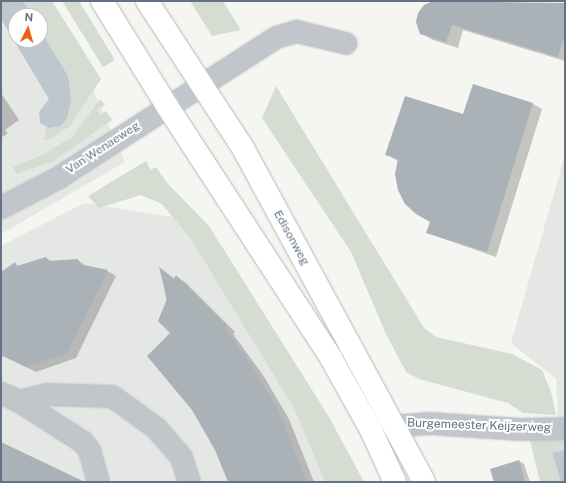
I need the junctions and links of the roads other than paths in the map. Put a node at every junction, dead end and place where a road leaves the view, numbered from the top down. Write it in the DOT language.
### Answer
graph roads {
  1 [pos="102,1"];
  2 [pos="147,1"];
  3 [pos="346,43"];
  4 [pos="201,84"];
  5 [pos="167,106"];
  6 [pos="1,208"];
  7 [pos="10,397"];
  8 [pos="394,425"];
  9 [pos="370,428"];
  10 [pos="565,428"];
  11 [pos="98,482"];
  12 [pos="189,482"];
  13 [pos="395,482"];
  14 [pos="424,482"];
  1 -- 5 [label="main road"];
  2 -- 4 [label="main road, Edisonweg"];
  3 -- 4 [label="street, Van Wenaeweg"];
  4 -- 5 [label="street, Van Wenaeweg"];
  4 -- 8 [label="main road, Edisonweg"];
  5 -- 6 [label="street, Van Wenaeweg"];
  5 -- 9 [label="main road"];
  7 -- 11 [label="street"];
  7 -- 12 [label="street"];
  8 -- 9 [label="street, Burgemeester Keijzerweg"];
  8 -- 10 [label="street, Burgemeester Keijzerweg"];
  8 -- 14 [label="main road, Edisonweg"];
  9 -- 13 [label="main road"];
}
